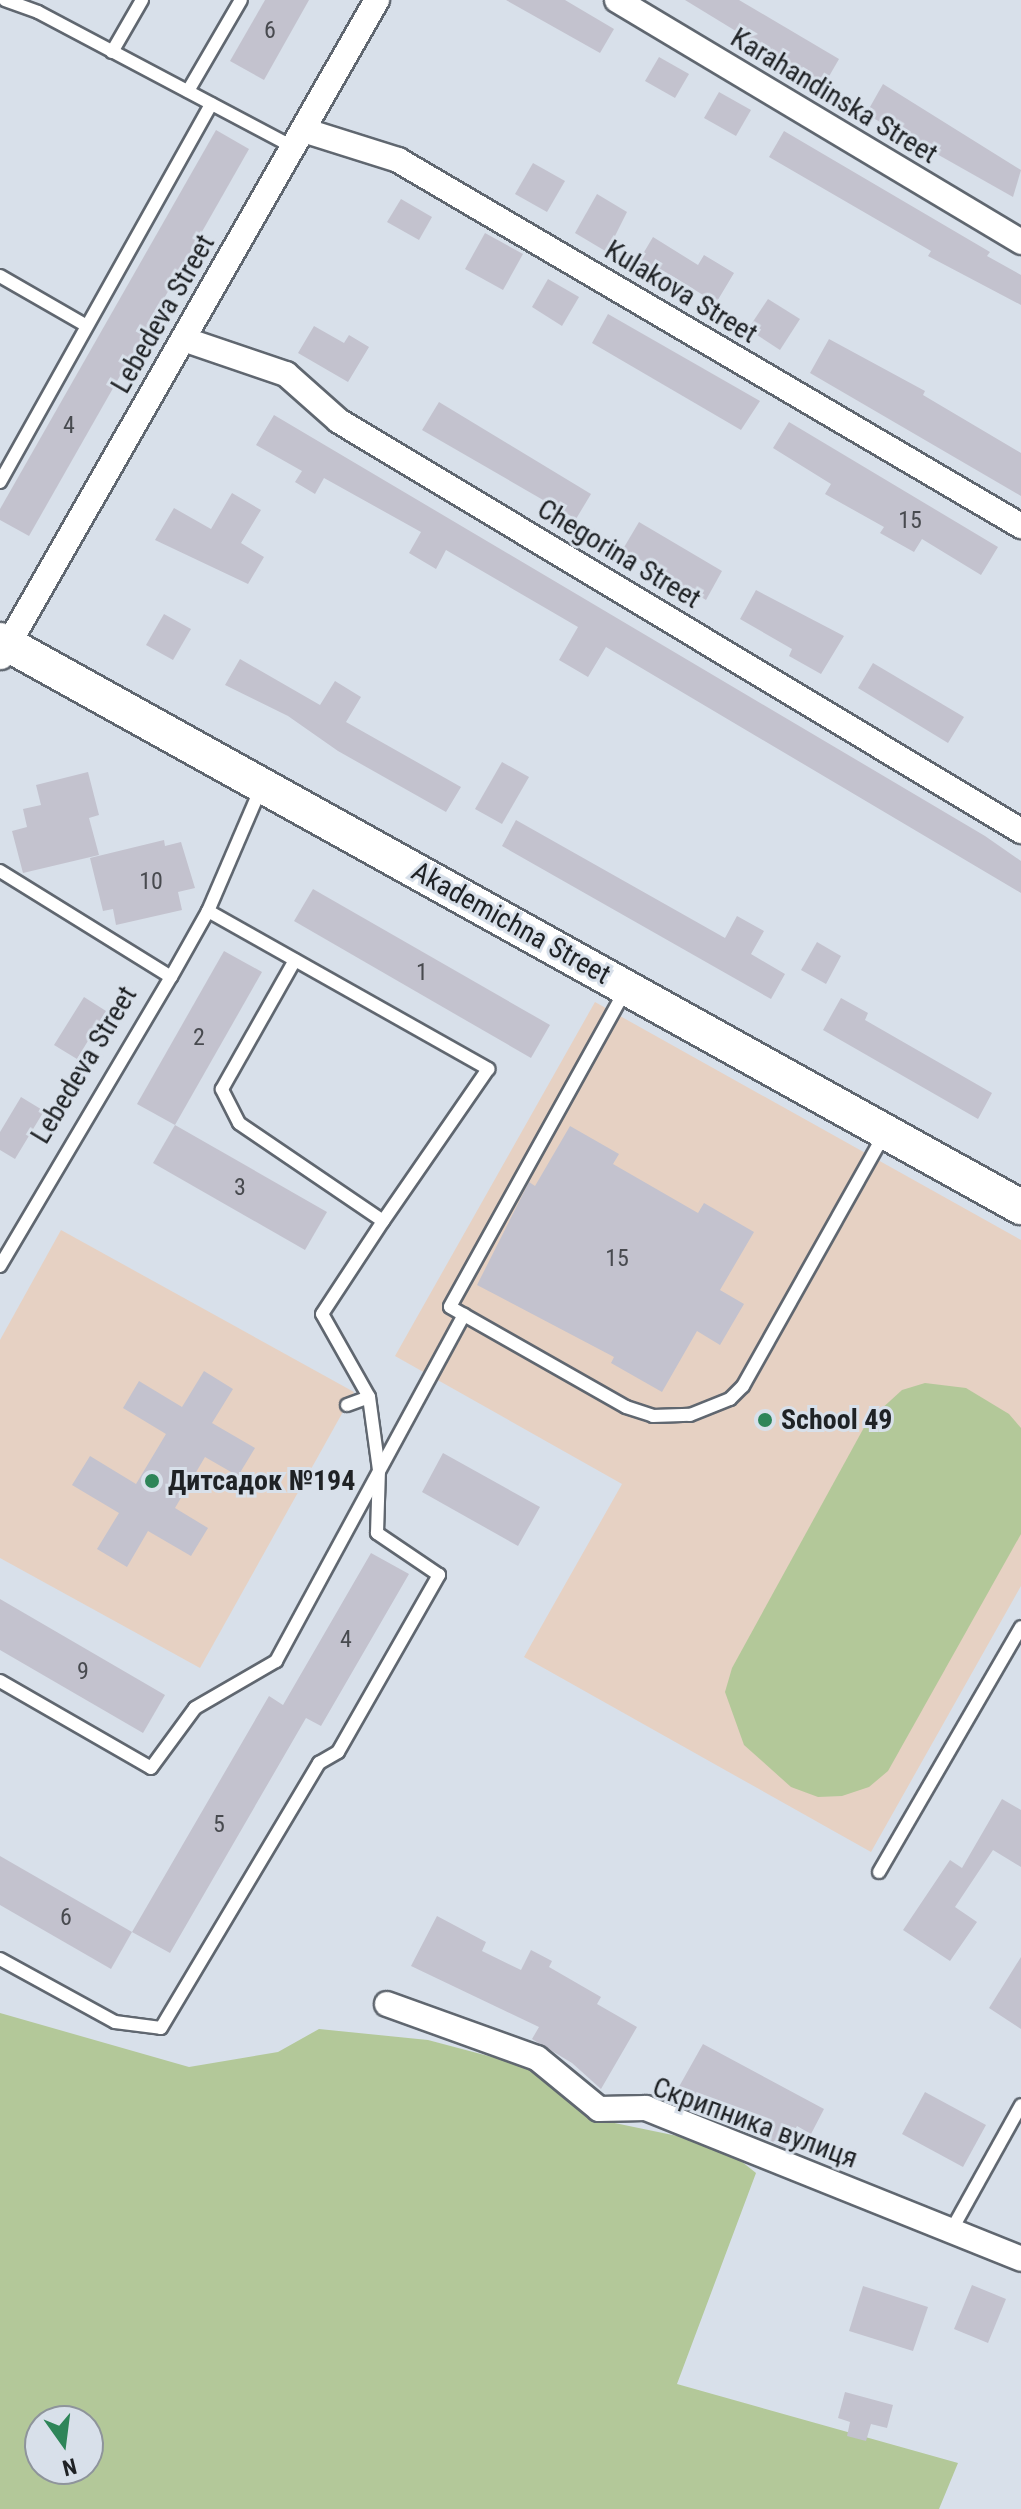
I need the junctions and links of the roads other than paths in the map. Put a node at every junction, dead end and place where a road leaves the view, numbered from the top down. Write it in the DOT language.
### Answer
graph roads {
  1 [pos="5,0"];
  2 [pos="142,0"];
  3 [pos="241,0"];
  4 [pos="377,0"];
  5 [pos="617,0"];
  6 [pos="112,52"];
  7 [pos="188,91"];
  8 [pos="211,104"];
  9 [pos="298,138"];
  10 [pos="1021,242"];
  11 [pos="0,276"];
  12 [pos="87,326"];
  13 [pos="183,339"];
  14 [pos="0,482"];
  15 [pos="1021,526"];
  16 [pos="3,648"];
  17 [pos="263,785"];
  18 [pos="1021,831"];
  19 [pos="0,871"];
  20 [pos="208,911"];
  21 [pos="295,960"];
  22 [pos="171,977"];
  23 [pos="627,988"];
  24 [pos="886,1132"];
  25 [pos="1021,1207"];
  26 [pos="383,1221"];
  27 [pos="0,1266"];
  28 [pos="464,1315"];
  29 [pos="369,1397"];
  30 [pos="347,1405"];
  31 [pos="379,1470"];
  32 [pos="1021,1627"];
  33 [pos="0,1681"];
  34 [pos="879,1872"];
  35 [pos="0,1959"];
  36 [pos="387,2004"];
  37 [pos="1021,2105"];
  38 [pos="951,2231"];
  39 [pos="1021,2259"];
  1 -- 6 [label="lane"];
  2 -- 6 [label="lane"];
  3 -- 7 [label="lane"];
  4 -- 9 [label="street, Lebedeva Street"];
  5 -- 10 [label="street, Karahandinska Street"];
  6 -- 7 [label="lane"];
  7 -- 8 [label="lane"];
  8 -- 9 [label="lane"];
  8 -- 12 [label="lane"];
  9 -- 13 [label="street, Lebedeva Street"];
  9 -- 15 [label="street, Kulakova Street"];
  11 -- 12 [label="lane"];
  12 -- 14 [label="lane"];
  13 -- 16 [label="street, Lebedeva Street"];
  13 -- 18 [label="street, Chegorina Street"];
  16 -- 17 [label="main road, Akademichna Street"];
  17 -- 20 [label="lane, Lebedeva Street"];
  17 -- 23 [label="main road, Akademichna Street"];
  19 -- 22 [label="lane"];
  20 -- 21 [label="lane"];
  20 -- 22 [label="lane, Lebedeva Street"];
  21 -- 26 [label="lane"];
  21 -- 26 [label="lane"];
  22 -- 27 [label="lane, Lebedeva Street"];
  23 -- 24 [label="main road, Akademichna Street"];
  23 -- 28 [label="lane"];
  24 -- 25 [label="main road, Akademichna Street"];
  24 -- 28 [label="lane"];
  26 -- 29 [label="lane"];
  28 -- 31 [label="lane"];
  29 -- 30 [label="lane"];
  29 -- 31 [label="lane"];
  31 -- 33 [label="lane"];
  31 -- 35 [label="lane"];
  32 -- 34 [label="lane"];
  36 -- 38 [label="street, Скрипника вулиця"];
  37 -- 38 [label="lane"];
  38 -- 39 [label="street, Скрипника вулиця"];
}
